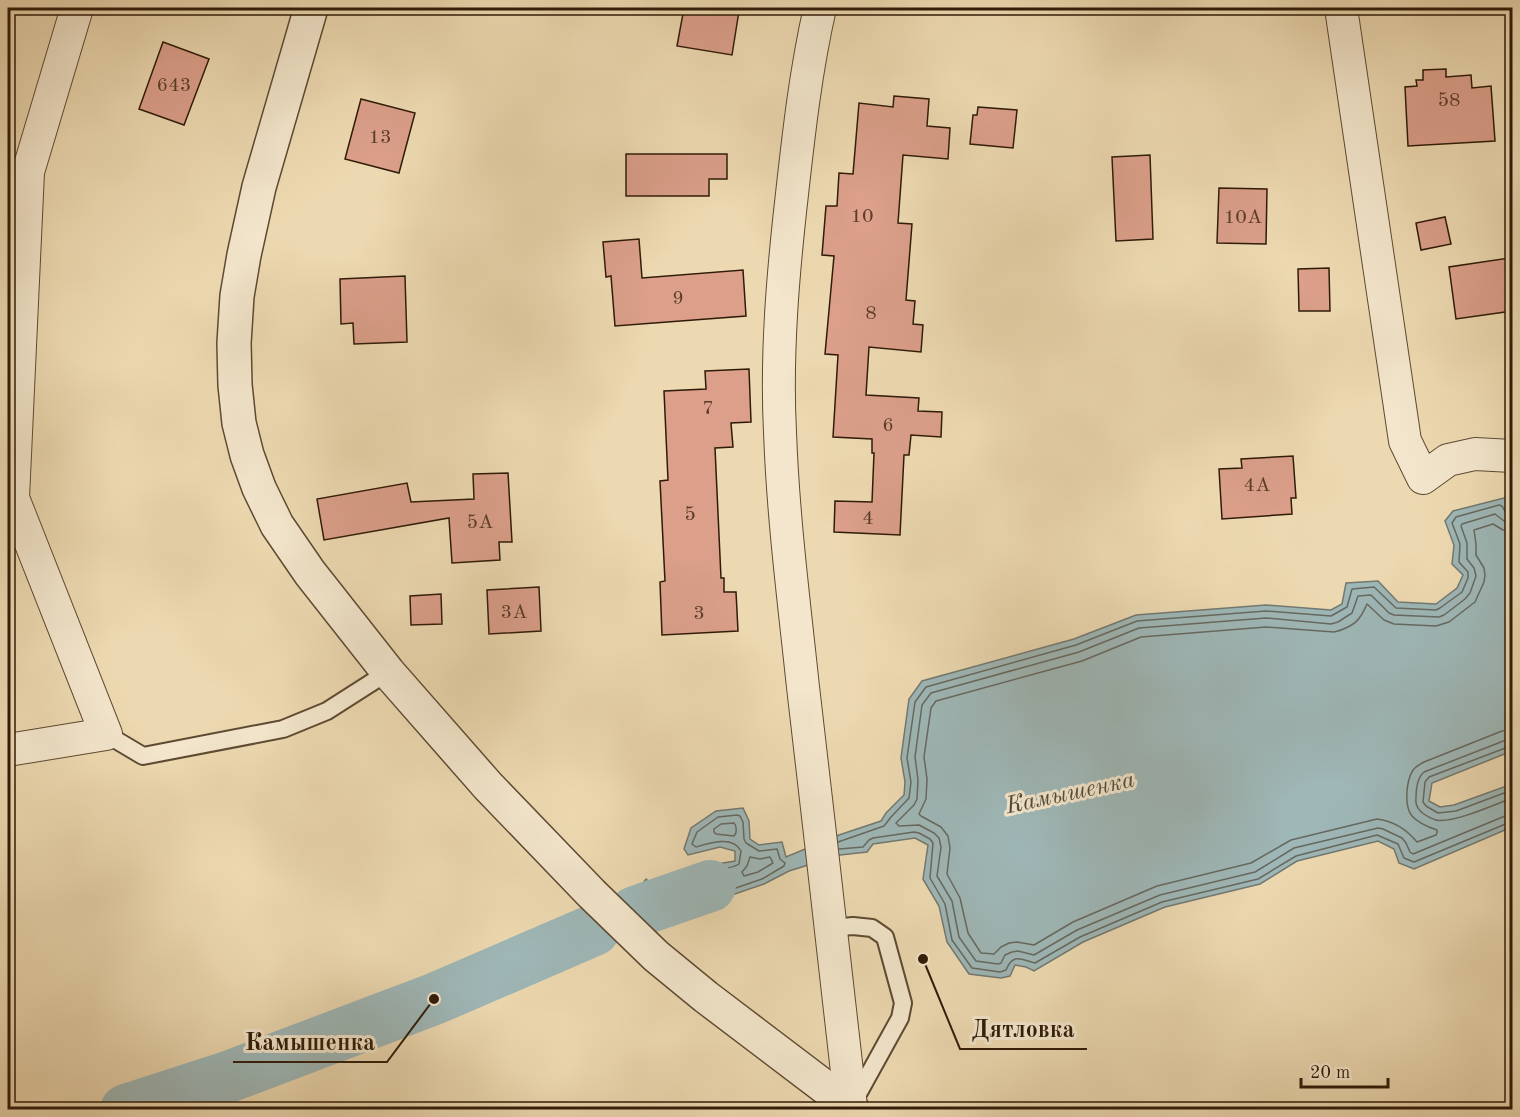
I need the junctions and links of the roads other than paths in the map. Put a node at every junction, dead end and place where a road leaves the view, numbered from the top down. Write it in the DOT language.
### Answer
graph roads {
  1 [pos="77,8"];
  2 [pos="311,8"];
  3 [pos="820,8"];
  4 [pos="1341,8"];
  5 [pos="18,172"];
  6 [pos="1512,456"];
  7 [pos="10,498"];
  8 [pos="388,672"];
  9 [pos="106,734"];
  10 [pos="8,750"];
  11 [pos="831,928"];
  12 [pos="851,1108"];
  1 -- 5 [label="street"];
  2 -- 8 [label="street"];
  3 -- 11 [label="street"];
  4 -- 6 [label="street"];
  5 -- 7 [label="street"];
  7 -- 9 [label="street"];
  8 -- 9 [label="lane"];
  8 -- 12 [label="street"];
  9 -- 10 [label="street"];
  11 -- 12 [label="street"];
  11 -- 12 [label="lane"];
}
